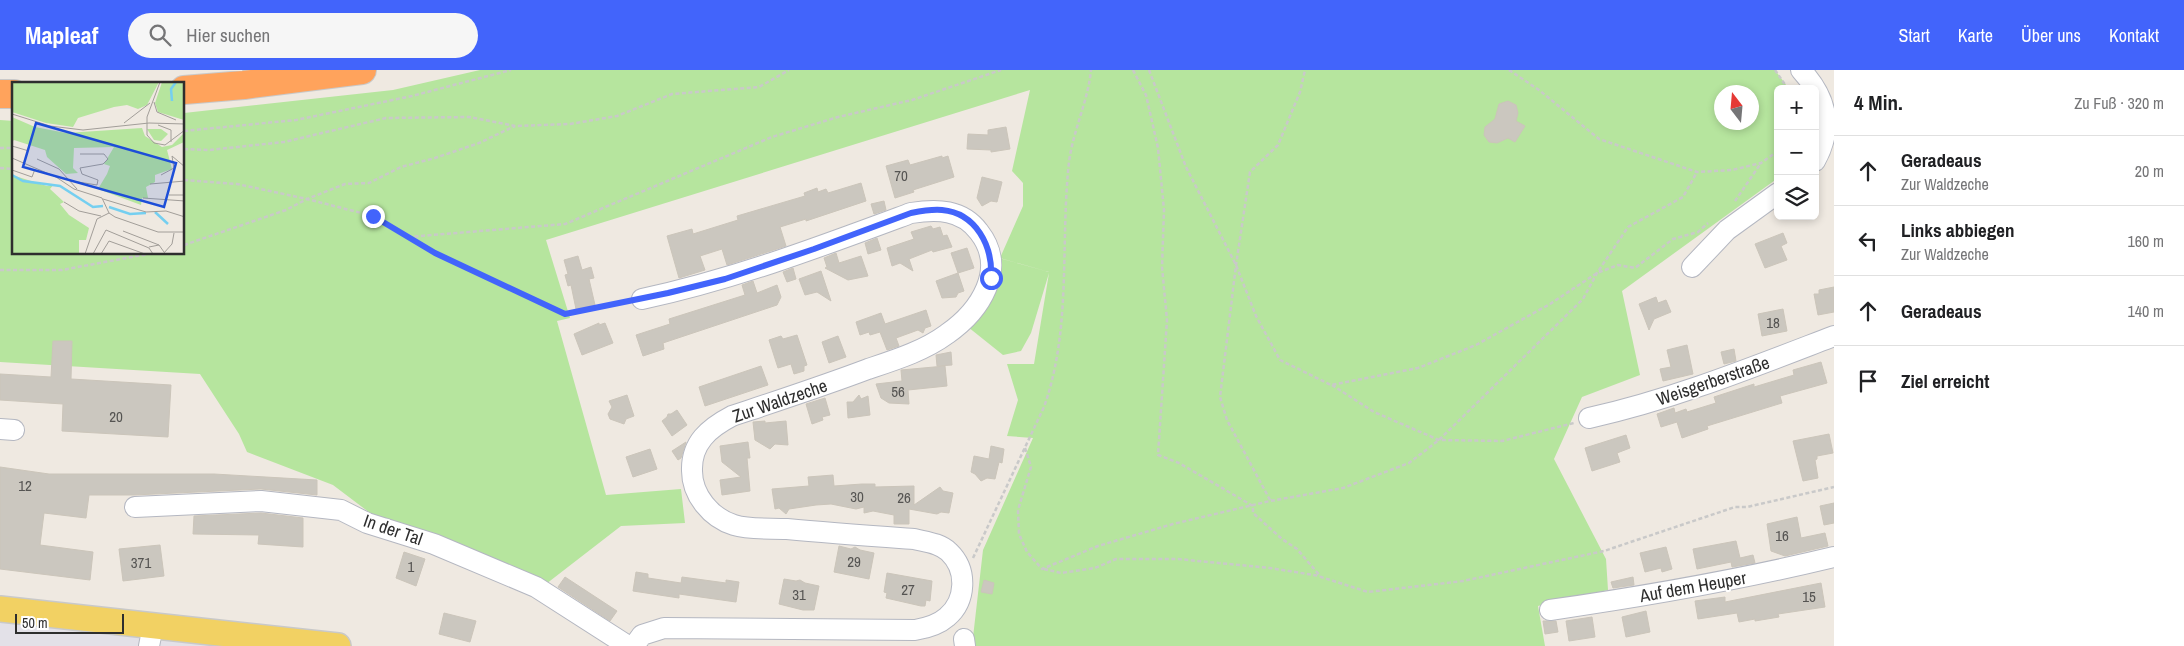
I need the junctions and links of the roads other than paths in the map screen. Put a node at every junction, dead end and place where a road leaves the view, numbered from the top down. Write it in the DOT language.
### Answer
graph roads {
  1 [pos="362,70"];
  2 [pos="1801,70"];
  3 [pos="185,90"];
  4 [pos="1819,154"];
  5 [pos="1774,196"];
  6 [pos="1692,267"];
  7 [pos="642,299"];
  8 [pos="1834,336"];
  9 [pos="1589,418"];
  10 [pos="135,508"];
  11 [pos="1834,557"];
  12 [pos="0,609"];
  13 [pos="1550,610"];
  14 [pos="151,636"];
  15 [pos="338,646"];
  16 [pos="628,646"];
  17 [pos="634,646"];
  1 -- 3 [label="highway"];
  2 -- 4 [label="street"];
  5 -- 6 [label="street"];
  7 -- 17 [label="street, Zur Waldzeche"];
  8 -- 9 [label="street, Weisgerberstraße"];
  10 -- 16 [label="street, In der Tal"];
  11 -- 13 [label="street, Auf dem Heuper"];
  12 -- 14 [label="main road"];
  14 -- 15 [label="main road"];
}
